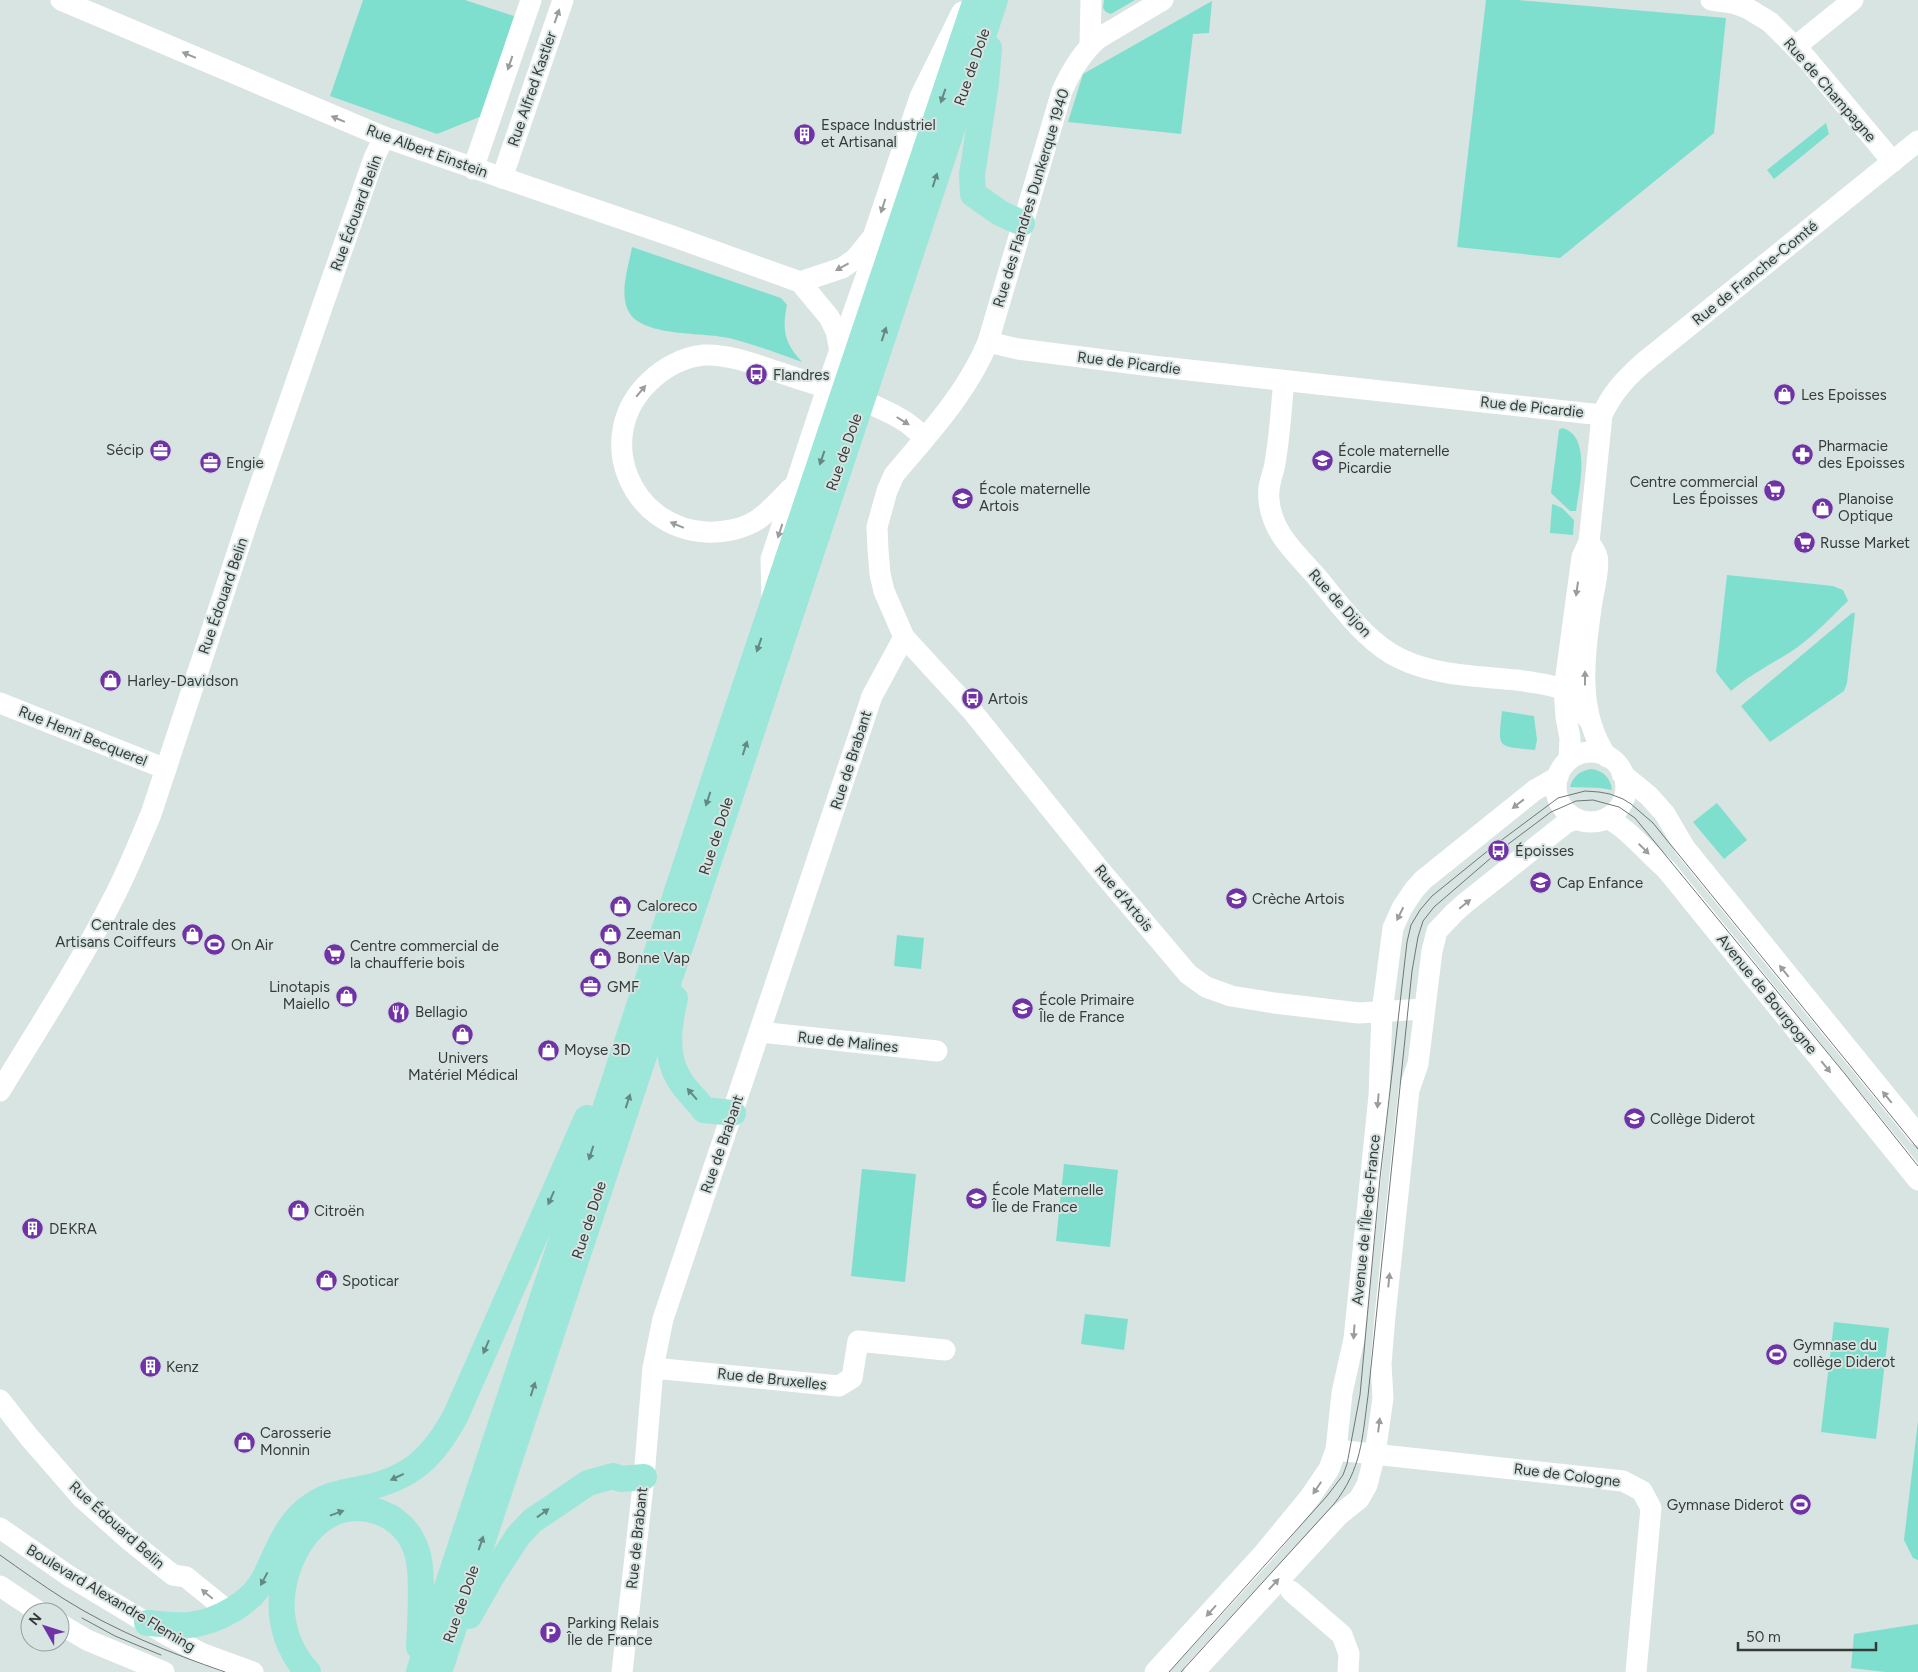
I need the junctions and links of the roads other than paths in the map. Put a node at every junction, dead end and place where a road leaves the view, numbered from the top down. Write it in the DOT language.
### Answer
graph roads {
  1 [pos="61,0"];
  2 [pos="531,0"];
  3 [pos="563,0"];
  4 [pos="1090,0"];
  5 [pos="1163,0"];
  6 [pos="1711,0"];
  7 [pos="1853,0"];
  8 [pos="983,2"];
  9 [pos="1090,45"];
  10 [pos="1795,47"];
  11 [pos="384,137"];
  12 [pos="1918,141"];
  13 [pos="1892,162"];
  14 [pos="472,169"];
  15 [pos="502,178"];
  16 [pos="1022,224"];
  17 [pos="873,237"];
  18 [pos="800,282"];
  19 [pos="988,342"];
  20 [pos="848,368"];
  21 [pos="1284,381"];
  22 [pos="838,412"];
  23 [pos="1602,414"];
  24 [pos="925,438"];
  25 [pos="795,484"];
  26 [pos="1589,542"];
  27 [pos="772,607"];
  28 [pos="904,637"];
  29 [pos="1564,690"];
  30 [pos="0,703"];
  31 [pos="1588,719"];
  32 [pos="1607,756"];
  33 [pos="1564,768"];
  34 [pos="166,769"];
  35 [pos="1622,774"];
  36 [pos="1607,818"];
  37 [pos="1576,819"];
  38 [pos="698,888"];
  39 [pos="643,994"];
  40 [pos="1424,1010"];
  41 [pos="1382,1012"];
  42 [pos="760,1032"];
  43 [pos="937,1051"];
  44 [pos="0,1091"];
  45 [pos="733,1113"];
  46 [pos="1918,1135"];
  47 [pos="1918,1180"];
  48 [pos="945,1350"];
  49 [pos="653,1368"];
  50 [pos="0,1400"];
  51 [pos="1336,1450"];
  52 [pos="1375,1454"];
  53 [pos="644,1477"];
  54 [pos="0,1528"];
  55 [pos="0,1586"];
  56 [pos="1291,1591"];
  57 [pos="24,1602"];
  58 [pos="228,1612"];
  59 [pos="147,1623"];
  60 [pos="70,1630"];
  61 [pos="88,1640"];
  62 [pos="429,1671"];
  63 [pos="134,1672"];
  64 [pos="164,1672"];
  65 [pos="252,1672"];
  66 [pos="308,1672"];
  67 [pos="622,1672"];
  68 [pos="1155,1672"];
  69 [pos="1194,1672"];
  70 [pos="1348,1672"];
  71 [pos="1636,1672"];
  11 -- 1 [label="street, Rue Albert Einstein, one-way"];
  2 -- 14 [label="street, Rue Alfred Kastler, one-way"];
  15 -- 3 [label="street, Rue Alfred Kastler, one-way"];
  4 -- 9 [label="street"];
  5 -- 9 [label="street"];
  6 -- 10 [label="street, Rue de Champagne"];
  7 -- 10 [label="street"];
  8 -- 16 [label="main road"];
  8 -- 17 [label="street, Rue de Dole, one-way"];
  8 -- 20 [label="main road, Rue de Dole"];
  9 -- 16 [label="street, Rue des Flandres Dunkerque 1940"];
  10 -- 13 [label="street, Rue de Champagne"];
  11 -- 14 [label="street, Rue Albert Einstein"];
  11 -- 34 [label="street, Rue Édouard Belin"];
  12 -- 13 [label="street, Rue de Franche-Comté"];
  13 -- 23 [label="street, Rue de Franche-Comté"];
  14 -- 15 [label="street, Rue Albert Einstein"];
  15 -- 18 [label="street, Rue Albert Einstein"];
  16 -- 19 [label="street, Rue des Flandres Dunkerque 1940"];
  17 -- 18 [label="street, one-way"];
  17 -- 20 [label="street, Rue de Dole"];
  18 -- 20 [label="street"];
  19 -- 21 [label="street, Rue de Picardie"];
  19 -- 24 [label="street"];
  20 -- 22 [label="main road, Rue de Dole"];
  21 -- 23 [label="street, Rue de Picardie"];
  21 -- 29 [label="street, Rue de Dijon"];
  22 -- 25 [label="street, Rue de Dole"];
  22 -- 27 [label="main road, Rue de Dole, one-way"];
  38 -- 22 [label="main road, Rue de Dole, one-way"];
  23 -- 26 [label="street"];
  25 -- 24 [label="street, Rue de Dole, one-way"];
  24 -- 28 [label="street"];
  25 -- 27 [label="street, Rue de Dole, one-way"];
  26 -- 29 [label="street, one-way"];
  31 -- 26 [label="street, one-way"];
  27 -- 39 [label="main road, Rue de Dole, one-way"];
  28 -- 41 [label="street, Rue d'Artois"];
  28 -- 42 [label="street, Rue de Brabant"];
  29 -- 31 [label="street"];
  29 -- 33 [label="street"];
  30 -- 34 [label="street, Rue Henri Becquerel"];
  31 -- 32 [label="street"];
  32 -- 33 [label="street"];
  32 -- 35 [label="street"];
  33 -- 37 [label="street"];
  33 -- 41 [label="street, Avenue de l’Île-de-France, one-way"];
  34 -- 44 [label="street, Rue Édouard Belin"];
  35 -- 36 [label="street"];
  46 -- 35 [label="street, Avenue de Bourgogne, one-way"];
  36 -- 37 [label="street"];
  36 -- 47 [label="street, Avenue de Bourgogne, one-way"];
  40 -- 37 [label="street, Avenue de l’Île-de-France, one-way"];
  45 -- 38 [label="main road, one-way"];
  62 -- 38 [label="main road, Rue de Dole, one-way"];
  39 -- 58 [label="main road, one-way"];
  39 -- 62 [label="main road, Rue de Dole, one-way"];
  40 -- 41 [label="street, Rue d'Artois"];
  52 -- 40 [label="street, Avenue de l’Île-de-France, one-way"];
  41 -- 51 [label="street, Avenue de l’Île-de-France, one-way"];
  42 -- 43 [label="street, Rue de Malines"];
  42 -- 45 [label="street, Rue de Brabant"];
  45 -- 49 [label="street, Rue de Brabant"];
  48 -- 49 [label="street, Rue de Bruxelles"];
  49 -- 53 [label="street, Rue de Brabant"];
  58 -- 50 [label="street, Rue Édouard Belin, one-way"];
  51 -- 52 [label="street, Rue de Cologne"];
  51 -- 68 [label="street, Avenue de l’Île-de-France, one-way"];
  69 -- 52 [label="street, Avenue de l’Île-de-France, one-way"];
  52 -- 71 [label="street, Rue de Cologne"];
  62 -- 53 [label="main road, one-way"];
  53 -- 67 [label="street, Rue de Brabant"];
  54 -- 59 [label="street, Boulevard Alexandre Fleming"];
  55 -- 57 [label="street"];
  56 -- 70 [label="street"];
  58 -- 59 [label="main road"];
  59 -- 65 [label="street, Boulevard Alexandre Fleming"];
  60 -- 61 [label="street"];
  61 -- 63 [label="street"];
  61 -- 64 [label="street"];
  66 -- 62 [label="main road, one-way"];
}
